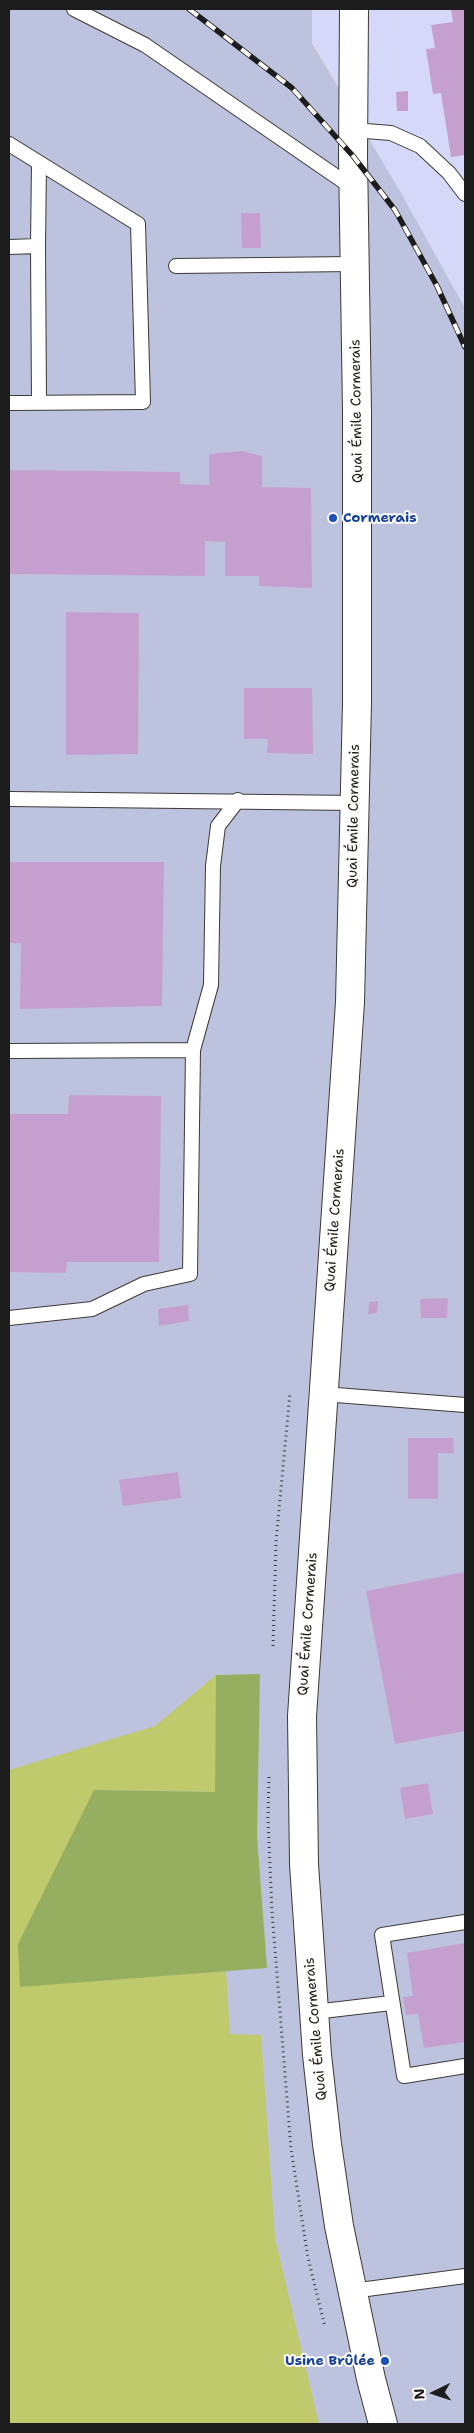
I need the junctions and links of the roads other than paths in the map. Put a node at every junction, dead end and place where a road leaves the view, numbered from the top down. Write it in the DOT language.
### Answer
graph roads {
  1 [pos="74,9"];
  2 [pos="354,9"];
  3 [pos="353,130"];
  4 [pos="9,144"];
  5 [pos="39,163"];
  6 [pos="353,188"];
  7 [pos="465,194"];
  8 [pos="38,246"];
  9 [pos="9,247"];
  10 [pos="354,264"];
  11 [pos="176,266"];
  12 [pos="9,403"];
  13 [pos="39,403"];
  14 [pos="9,799"];
  15 [pos="238,800"];
  16 [pos="355,803"];
  17 [pos="193,1050"];
  18 [pos="9,1051"];
  19 [pos="9,1318"];
  20 [pos="324,1394"];
  21 [pos="465,1406"];
  22 [pos="465,1922"];
  23 [pos="391,2002"];
  24 [pos="314,2012"];
  25 [pos="465,2066"];
  26 [pos="465,2276"];
  27 [pos="352,2291"];
  28 [pos="383,2424"];
  1 -- 6 [label="lane"];
  2 -- 3 [label="main road, Quai Émile Cormerais"];
  3 -- 6 [label="main road, Quai Émile Cormerais"];
  3 -- 7 [label="lane"];
  4 -- 5 [label="lane"];
  5 -- 8 [label="lane"];
  5 -- 13 [label="lane"];
  6 -- 10 [label="main road, Quai Émile Cormerais"];
  8 -- 9 [label="lane"];
  8 -- 13 [label="lane"];
  10 -- 11 [label="lane"];
  10 -- 16 [label="main road, Quai Émile Cormerais"];
  12 -- 13 [label="lane"];
  14 -- 15 [label="lane"];
  15 -- 16 [label="lane"];
  15 -- 17 [label="lane"];
  16 -- 20 [label="main road, Quai Émile Cormerais"];
  17 -- 18 [label="lane"];
  17 -- 19 [label="lane"];
  20 -- 21 [label="lane"];
  20 -- 24 [label="main road, Quai Émile Cormerais"];
  22 -- 23 [label="lane"];
  23 -- 24 [label="lane"];
  23 -- 25 [label="lane"];
  24 -- 27 [label="main road, Quai Émile Cormerais"];
  26 -- 27 [label="lane"];
  27 -- 28 [label="main road, Quai Émile Cormerais"];
}
